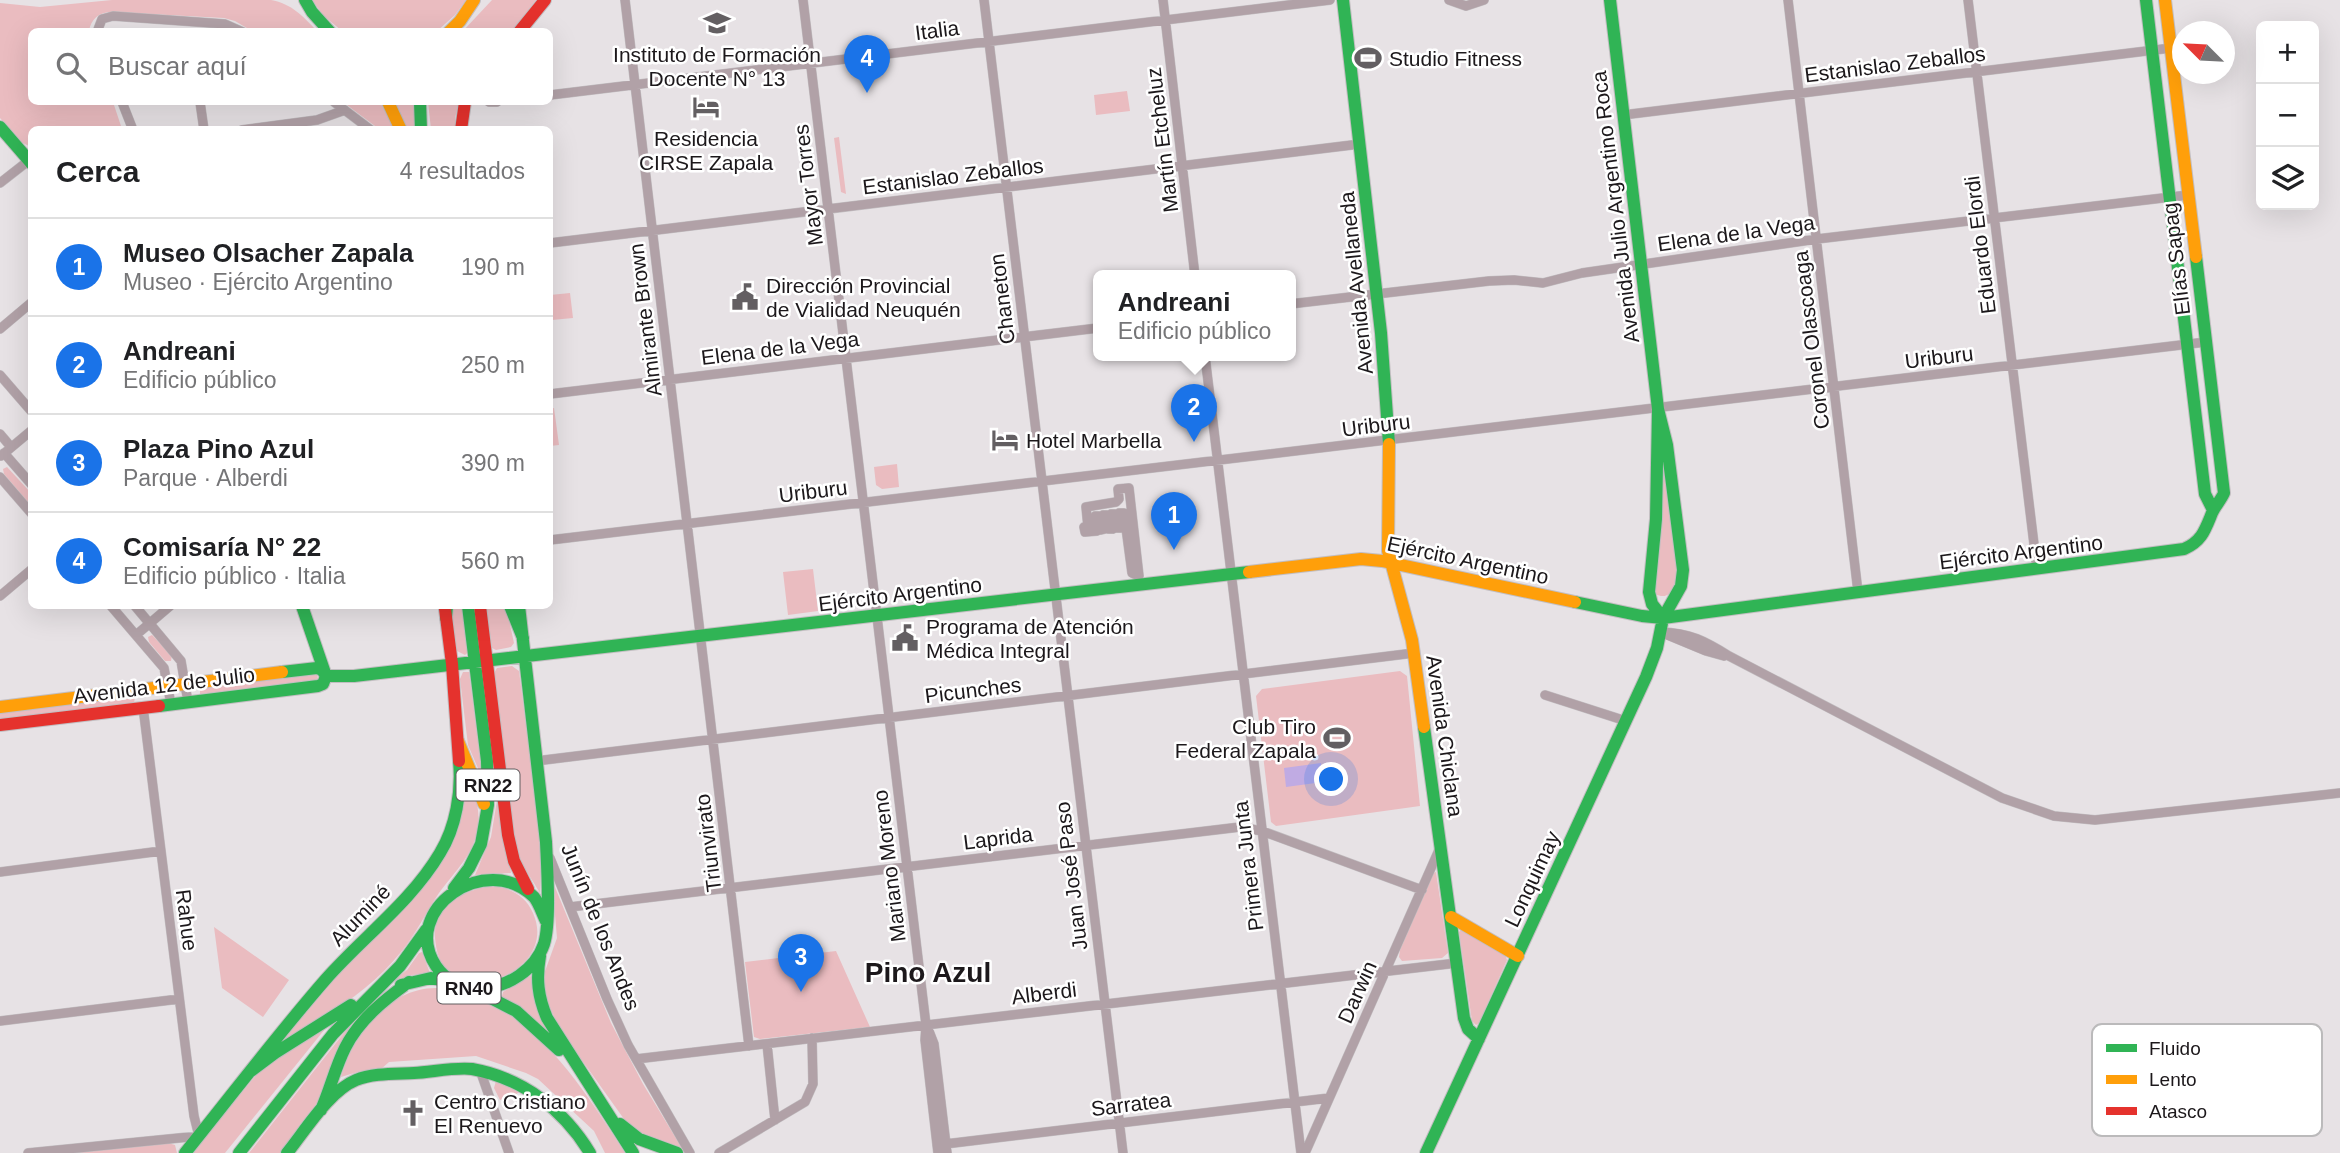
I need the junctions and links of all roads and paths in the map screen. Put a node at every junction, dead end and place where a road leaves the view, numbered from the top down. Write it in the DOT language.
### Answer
graph roads {
  1 [pos="294,0"];
  2 [pos="305,0"];
  3 [pos="474,0"];
  4 [pos="482,0"];
  5 [pos="544,0"];
  6 [pos="625,0"];
  7 [pos="803,0"];
  8 [pos="984,0"];
  9 [pos="1163,0"];
  10 [pos="1330,0"];
  11 [pos="1343,0"];
  12 [pos="1449,0"];
  13 [pos="1484,0"];
  14 [pos="1610,0"];
  15 [pos="1788,0"];
  16 [pos="1968,0"];
  17 [pos="2146,0"];
  18 [pos="2165,0"];
  19 [pos="312,12"];
  20 [pos="1165,20"];
  21 [pos="98,27"];
  22 [pos="191,27"];
  23 [pos="235,28"];
  24 [pos="326,28"];
  25 [pos="453,28"];
  26 [pos="453,28"];
  27 [pos="522,28"];
  28 [pos="989,41"];
  29 [pos="2171,48"];
  30 [pos="2152,50"];
  31 [pos="811,63"];
  32 [pos="1977,72"];
  33 [pos="635,85"];
  34 [pos="1799,94"];
  35 [pos="553,95"];
  36 [pos="123,105"];
  37 [pos="201,105"];
  38 [pos="338,105"];
  39 [pos="389,105"];
  40 [pos="420,105"];
  41 [pos="464,105"];
  42 [pos="345,110"];
  43 [pos="1623,115"];
  44 [pos="131,126"];
  45 [pos="204,126"];
  46 [pos="272,126"];
  47 [pos="366,126"];
  48 [pos="399,126"];
  49 [pos="421,126"];
  50 [pos="461,126"];
  51 [pos="0,127"];
  52 [pos="1360,144"];
  53 [pos="28,158"];
  54 [pos="28,162"];
  55 [pos="1182,166"];
  56 [pos="0,183"];
  57 [pos="1006,187"];
  58 [pos="2188,195"];
  59 [pos="2170,197"];
  60 [pos="828,209"];
  61 [pos="1994,218"];
  62 [pos="652,231"];
  63 [pos="1816,239"];
  64 [pos="553,243"];
  65 [pos="1642,265"];
  66 [pos="1194,270"];
  67 [pos="1377,294"];
  68 [pos="1296,303"];
  69 [pos="28,305"];
  70 [pos="0,329"];
  71 [pos="1093,329"];
  72 [pos="1024,337"];
  73 [pos="2206,342"];
  74 [pos="2187,345"];
  75 [pos="846,358"];
  76 [pos="1206,361"];
  77 [pos="2012,366"];
  78 [pos="0,375"];
  79 [pos="670,379"];
  80 [pos="1834,388"];
  81 [pos="553,394"];
  82 [pos="28,407"];
  83 [pos="1658,409"];
  84 [pos="28,433"];
  85 [pos="0,434"];
  86 [pos="1390,441"];
  87 [pos="5,452"];
  88 [pos="1217,461"];
  89 [pos="0,477"];
  90 [pos="28,480"];
  91 [pos="1041,482"];
  92 [pos="863,503"];
  93 [pos="28,509"];
  94 [pos="2213,510"];
  95 [pos="687,524"];
  96 [pos="553,540"];
  97 [pos="2198,542"];
  98 [pos="1390,563"];
  99 [pos="2037,569"];
  100 [pos="28,572"];
  101 [pos="1231,574"];
  102 [pos="1139,576"];
  103 [pos="1858,592"];
  104 [pos="1054,595"];
  105 [pos="0,596"];
  106 [pos="114,609"];
  107 [pos="138,609"];
  108 [pos="166,609"];
  109 [pos="303,609"];
  110 [pos="469,609"];
  111 [pos="480,609"];
  112 [pos="511,609"];
  113 [pos="519,609"];
  114 [pos="446,610"];
  115 [pos="876,616"];
  116 [pos="1663,618"];
  117 [pos="150,623"];
  118 [pos="1661,632"];
  119 [pos="136,635"];
  120 [pos="701,637"];
  121 [pos="523,638"];
  122 [pos="1414,653"];
  123 [pos="525,657"];
  124 [pos="480,662"];
  125 [pos="452,664"];
  126 [pos="1243,675"];
  127 [pos="326,676"];
  128 [pos="186,685"];
  129 [pos="169,687"];
  130 [pos="1545,695"];
  131 [pos="1067,696"];
  132 [pos="188,702"];
  133 [pos="171,704"];
  134 [pos="0,707"];
  135 [pos="143,707"];
  136 [pos="889,718"];
  137 [pos="1626,721"];
  138 [pos="0,724"];
  139 [pos="713,740"];
  140 [pos="458,741"];
  141 [pos="536,761"];
  142 [pos="2340,793"];
  143 [pos="487,818"];
  144 [pos="1262,831"];
  145 [pos="546,842"];
  146 [pos="1085,845"];
  147 [pos="1441,845"];
  148 [pos="160,851"];
  149 [pos="907,867"];
  150 [pos="0,872"];
  151 [pos="731,888"];
  152 [pos="1422,890"];
  153 [pos="533,895"];
  154 [pos="447,897"];
  155 [pos="570,907"];
  156 [pos="1451,917"];
  157 [pos="546,921"];
  158 [pos="430,922"];
  159 [pos="542,948"];
  160 [pos="1518,956"];
  161 [pos="1457,963"];
  162 [pos="1385,972"];
  163 [pos="383,982"];
  164 [pos="409,982"];
  165 [pos="1280,983"];
  166 [pos="458,985"];
  167 [pos="179,999"];
  168 [pos="1104,1004"];
  169 [pos="347,1019"];
  170 [pos="0,1021"];
  171 [pos="926,1025"];
  172 [pos="812,1038"];
  173 [pos="1479,1039"];
  174 [pos="767,1044"];
  175 [pos="749,1046"];
  176 [pos="636,1059"];
  177 [pos="480,1070"];
  178 [pos="251,1071"];
  179 [pos="582,1074"];
  180 [pos="1329,1098"];
  181 [pos="1294,1102"];
  182 [pos="601,1105"];
  183 [pos="321,1110"];
  184 [pos="775,1120"];
  185 [pos="1119,1123"];
  186 [pos="199,1136"];
  187 [pos="942,1149"];
  188 [pos="28,1153"];
  189 [pos="185,1153"];
  190 [pos="239,1153"];
  191 [pos="287,1153"];
  192 [pos="509,1153"];
  193 [pos="590,1153"];
  194 [pos="633,1153"];
  195 [pos="677,1153"];
  196 [pos="690,1153"];
  197 [pos="719,1153"];
  198 [pos="1123,1153"];
  199 [pos="1303,1153"];
  200 [pos="1426,1153"];
  1 -- 19 [label="main road"];
  2 -- 19 [label="main road"];
  3 -- 25 [label="main road"];
  4 -- 26 [label="main road"];
  5 -- 27 [label="main road"];
  6 -- 33 [label="street, Almirante Brown"];
  7 -- 31 [label="street, Mayor Torres"];
  8 -- 28 [label="street, Chaneton"];
  9 -- 20 [label="street, Martín Etcheluz"];
  10 -- 20 [label="street, Italia"];
  11 -- 52 [label="main road, Avenida Avellaneda"];
  12 -- 13 [label="street"];
  14 -- 43 [label="main road, Avenida Julio Argentino Roca"];
  15 -- 34 [label="street, Coronel Olascoaga"];
  16 -- 32 [label="street, Eduardo Elordi"];
  17 -- 30 [label="main road, Elías Sapag"];
  18 -- 29 [label="main road, Elías Sapag"];
  19 -- 24 [label="main road"];
  20 -- 28 [label="street, Italia"];
  20 -- 55 [label="street, Martín Etcheluz"];
  21 -- 22 [label="street"];
  22 -- 23 [label="street"];
  28 -- 31 [label="street, Italia"];
  28 -- 57 [label="street, Chaneton"];
  29 -- 30 [label="street, Estanislao Zeballos"];
  29 -- 58 [label="main road, Elías Sapag"];
  30 -- 32 [label="street, Estanislao Zeballos"];
  30 -- 59 [label="main road, Elías Sapag"];
  31 -- 33 [label="street, Italia"];
  31 -- 60 [label="street, Mayor Torres"];
  32 -- 34 [label="street, Estanislao Zeballos"];
  32 -- 61 [label="street, Eduardo Elordi"];
  33 -- 35 [label="street, Italia"];
  33 -- 62 [label="street, Almirante Brown"];
  34 -- 43 [label="street, Estanislao Zeballos"];
  34 -- 63 [label="street, Coronel Olascoaga"];
  36 -- 44 [label="street"];
  37 -- 45 [label="street"];
  38 -- 42 [label="street"];
  39 -- 48 [label="main road"];
  40 -- 49 [label="main road"];
  41 -- 50 [label="main road"];
  42 -- 46 [label="street"];
  42 -- 47 [label="street"];
  43 -- 65 [label="main road, Avenida Julio Argentino Roca"];
  51 -- 53 [label="main road"];
  52 -- 55 [label="street, Estanislao Zeballos"];
  52 -- 67 [label="main road, Avenida Avellaneda"];
  54 -- 56 [label="street"];
  55 -- 57 [label="street, Estanislao Zeballos"];
  55 -- 66 [label="street, Martín Etcheluz"];
  57 -- 60 [label="street, Estanislao Zeballos"];
  57 -- 72 [label="street, Chaneton"];
  58 -- 59 [label="street, Elena de la Vega"];
  58 -- 73 [label="main road, Elías Sapag"];
  59 -- 61 [label="street, Elena de la Vega"];
  59 -- 74 [label="main road, Elías Sapag"];
  60 -- 62 [label="street, Estanislao Zeballos"];
  60 -- 75 [label="street, Mayor Torres"];
  61 -- 63 [label="street, Elena de la Vega"];
  61 -- 77 [label="street, Eduardo Elordi"];
  62 -- 64 [label="street, Estanislao Zeballos"];
  62 -- 79 [label="street, Almirante Brown"];
  63 -- 65 [label="street, Elena de la Vega"];
  63 -- 80 [label="street, Coronel Olascoaga"];
  65 -- 67 [label="street, Elena de la Vega"];
  65 -- 83 [label="main road, Avenida Julio Argentino Roca"];
  67 -- 68 [label="street, Elena de la Vega"];
  67 -- 86 [label="main road, Avenida Avellaneda"];
  69 -- 70 [label="street"];
  71 -- 72 [label="street, Elena de la Vega"];
  72 -- 75 [label="street, Elena de la Vega"];
  72 -- 91 [label="street, Chaneton"];
  73 -- 74 [label="street, Uriburu"];
  73 -- 94 [label="main road, Elías Sapag"];
  74 -- 77 [label="street, Uriburu"];
  74 -- 94 [label="main road, Elías Sapag"];
  75 -- 79 [label="street, Elena de la Vega"];
  75 -- 92 [label="street, Mayor Torres"];
  76 -- 88 [label="street"];
  77 -- 80 [label="street, Uriburu"];
  77 -- 99 [label="street, Eduardo Elordi"];
  78 -- 82 [label="street"];
  79 -- 81 [label="street, Elena de la Vega"];
  79 -- 95 [label="street, Almirante Brown"];
  80 -- 83 [label="street, Uriburu"];
  80 -- 103 [label="street, Coronel Olascoaga"];
  83 -- 86 [label="street, Uriburu"];
  83 -- 116 [label="main road, Avenida Julio Argentino Roca"];
  83 -- 116 [label="main road, Avenida Julio Argentino Roca"];
  84 -- 87 [label="street"];
  85 -- 87 [label="street"];
  86 -- 88 [label="street, Uriburu"];
  86 -- 98 [label="main road, Avenida Avellaneda"];
  87 -- 90 [label="street"];
  88 -- 91 [label="street, Uriburu"];
  88 -- 101 [label="street"];
  89 -- 93 [label="street"];
  91 -- 92 [label="street, Uriburu"];
  91 -- 104 [label="street, Chaneton"];
  92 -- 95 [label="street, Uriburu"];
  92 -- 115 [label="street, Mayor Torres"];
  94 -- 97 [label="main road, Elías Sapag"];
  95 -- 96 [label="street, Uriburu"];
  95 -- 120 [label="street, Almirante Brown"];
  97 -- 99 [label="main road, Ejército Argentino"];
  98 -- 101 [label="main road, Ejército Argentino"];
  98 -- 116 [label="main road, Ejército Argentino"];
  98 -- 122 [label="main road, Avenida Chiclana"];
  99 -- 103 [label="main road, Ejército Argentino"];
  100 -- 105 [label="street"];
  101 -- 104 [label="main road, Ejército Argentino"];
  101 -- 126 [label="street, Primera Junta"];
  102 -- 102 [label="street"];
  103 -- 116 [label="main road, Ejército Argentino"];
  104 -- 115 [label="main road, Ejército Argentino"];
  104 -- 131 [label="street, Juan José Paso"];
  106 -- 119 [label="street"];
  107 -- 117 [label="street"];
  108 -- 117 [label="street"];
  109 -- 127 [label="main road"];
  110 -- 124 [label="main road, RN22"];
  111 -- 124 [label="main road, RN22"];
  112 -- 121 [label="main road"];
  113 -- 121 [label="main road"];
  114 -- 125 [label="main road, Aluminé"];
  115 -- 120 [label="main road, Ejército Argentino"];
  115 -- 136 [label="street, Mariano Moreno"];
  116 -- 118 [label="main road, Lonquimay"];
  117 -- 119 [label="street"];
  117 -- 128 [label="street"];
  118 -- 137 [label="main road, Lonquimay"];
  118 -- 142 [label="street"];
  119 -- 129 [label="street"];
  120 -- 123 [label="main road, Ejército Argentino"];
  120 -- 139 [label="street, Triunvirato"];
  121 -- 123 [label="main road, Junín de los Andes"];
  122 -- 126 [label="street, Picunches"];
  122 -- 147 [label="main road, Avenida Chiclana"];
  123 -- 124 [label="main road, Ejército Argentino"];
  123 -- 141 [label="main road, Junín de los Andes"];
  124 -- 125 [label="main road, Avenida 12 de Julio"];
  124 -- 143 [label="main road, RN22"];
  124 -- 153 [label="main road, RN22"];
  125 -- 127 [label="main road, Avenida 12 de Julio"];
  125 -- 140 [label="main road, Aluminé"];
  126 -- 131 [label="street, Picunches"];
  126 -- 144 [label="street, Primera Junta"];
  127 -- 128 [label="main road, Avenida 12 de Julio"];
  127 -- 132 [label="main road, Avenida 12 de Julio"];
  128 -- 129 [label="main road, Avenida 12 de Julio"];
  128 -- 132 [label="street"];
  129 -- 133 [label="street"];
  129 -- 134 [label="main road, Avenida 12 de Julio"];
  130 -- 137 [label="street"];
  131 -- 136 [label="street, Picunches"];
  131 -- 146 [label="street, Juan José Paso"];
  132 -- 133 [label="main road, Avenida 12 de Julio"];
  133 -- 135 [label="main road, Avenida 12 de Julio"];
  135 -- 138 [label="main road, Avenida 12 de Julio"];
  135 -- 148 [label="street, Rahue"];
  136 -- 139 [label="street, Picunches"];
  136 -- 149 [label="street, Mariano Moreno"];
  137 -- 160 [label="main road, Lonquimay"];
  139 -- 141 [label="street, Picunches"];
  139 -- 151 [label="street, Triunvirato"];
  140 -- 143 [label="main road"];
  140 -- 178 [label="main road, Aluminé"];
  141 -- 145 [label="main road, Junín de los Andes"];
  143 -- 154 [label="main road, RN22"];
  144 -- 146 [label="street, Laprida"];
  144 -- 152 [label="street, Laprida"];
  144 -- 165 [label="street, Primera Junta"];
  145 -- 155 [label="street, Junín de los Andes"];
  145 -- 157 [label="main road"];
  146 -- 149 [label="street, Laprida"];
  146 -- 168 [label="street, Juan José Paso"];
  147 -- 152 [label="street, Darwin"];
  147 -- 156 [label="main road, Avenida Chiclana"];
  148 -- 150 [label="street"];
  148 -- 167 [label="street, Rahue"];
  149 -- 151 [label="street, Laprida"];
  149 -- 171 [label="street, Mariano Moreno"];
  151 -- 155 [label="street, Laprida"];
  151 -- 175 [label="street, Triunvirato"];
  152 -- 162 [label="street, Darwin"];
  153 -- 154 [label="main road"];
  153 -- 157 [label="main road"];
  154 -- 158 [label="main road, RN40"];
  155 -- 176 [label="street, Junín de los Andes"];
  156 -- 160 [label="main road"];
  156 -- 161 [label="main road, Avenida Chiclana"];
  157 -- 159 [label="main road, RN40"];
  158 -- 163 [label="main road, RN40"];
  158 -- 166 [label="main road, RN40"];
  159 -- 166 [label="main road, RN40"];
  159 -- 179 [label="main road, RN40"];
  160 -- 173 [label="main road, Lonquimay"];
  161 -- 162 [label="street, Alberdi"];
  161 -- 173 [label="main road, Avenida Chiclana"];
  162 -- 165 [label="street, Alberdi"];
  162 -- 180 [label="street, Darwin"];
  163 -- 169 [label="main road, RN40"];
  163 -- 178 [label="main road"];
  164 -- 166 [label="main road, RN40"];
  164 -- 169 [label="main road, RN40"];
  164 -- 183 [label="main road"];
  165 -- 168 [label="street, Alberdi"];
  165 -- 181 [label="street, Primera Junta"];
  166 -- 179 [label="main road, RN40"];
  167 -- 170 [label="street"];
  167 -- 186 [label="street, Rahue"];
  168 -- 171 [label="street, Alberdi"];
  168 -- 185 [label="street, Juan José Paso"];
  169 -- 190 [label="main road, RN40"];
  171 -- 172 [label="street, Alberdi"];
  171 -- 187 [label="street, Mariano Moreno"];
  172 -- 174 [label="street, Alberdi"];
  172 -- 184 [label="street"];
  173 -- 200 [label="main road, Lonquimay"];
  174 -- 175 [label="street, Alberdi"];
  174 -- 184 [label="street"];
  175 -- 176 [label="street, Alberdi"];
  176 -- 196 [label="street, Junín de los Andes"];
  177 -- 183 [label="main road"];
  177 -- 192 [label="street"];
  177 -- 193 [label="main road"];
  178 -- 186 [label="main road, Aluminé"];
  179 -- 182 [label="main road, RN40"];
  180 -- 181 [label="street, Sarratea"];
  180 -- 199 [label="street, Darwin"];
  181 -- 185 [label="street, Sarratea"];
  181 -- 199 [label="street, Primera Junta"];
  182 -- 194 [label="main road, RN40"];
  182 -- 195 [label="main road"];
  183 -- 191 [label="main road"];
  184 -- 197 [label="street"];
  185 -- 187 [label="street, Sarratea"];
  185 -- 198 [label="street, Juan José Paso"];
  186 -- 188 [label="street"];
  186 -- 189 [label="main road, Aluminé"];
}
